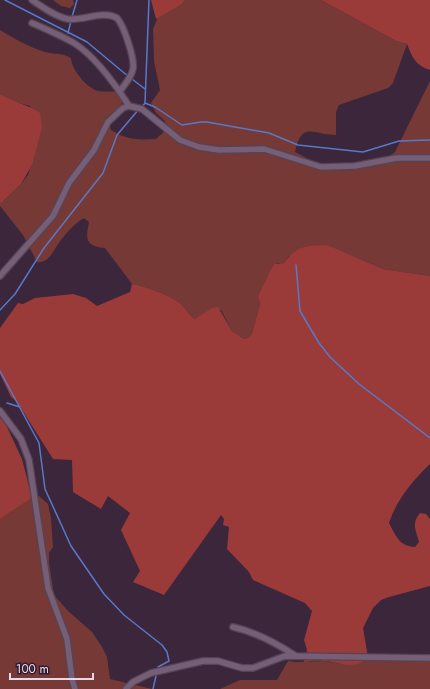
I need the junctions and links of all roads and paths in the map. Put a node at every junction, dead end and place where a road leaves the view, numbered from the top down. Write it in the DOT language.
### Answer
graph roads {
  1 [pos="32,0"];
  2 [pos="32,23"];
  3 [pos="120,91"];
  4 [pos="129,106"];
  5 [pos="430,158"];
  6 [pos="0,276"];
  7 [pos="0,411"];
  8 [pos="233,628"];
  9 [pos="296,656"];
  10 [pos="430,658"];
  11 [pos="75,689"];
  12 [pos="126,689"];
  1 -- 3 [label="street"];
  2 -- 3 [label="street"];
  3 -- 4 [label="street"];
  4 -- 5 [label="street"];
  4 -- 6 [label="street"];
  7 -- 11 [label="street"];
  8 -- 9 [label="street"];
  9 -- 10 [label="street"];
  9 -- 12 [label="street"];
}
